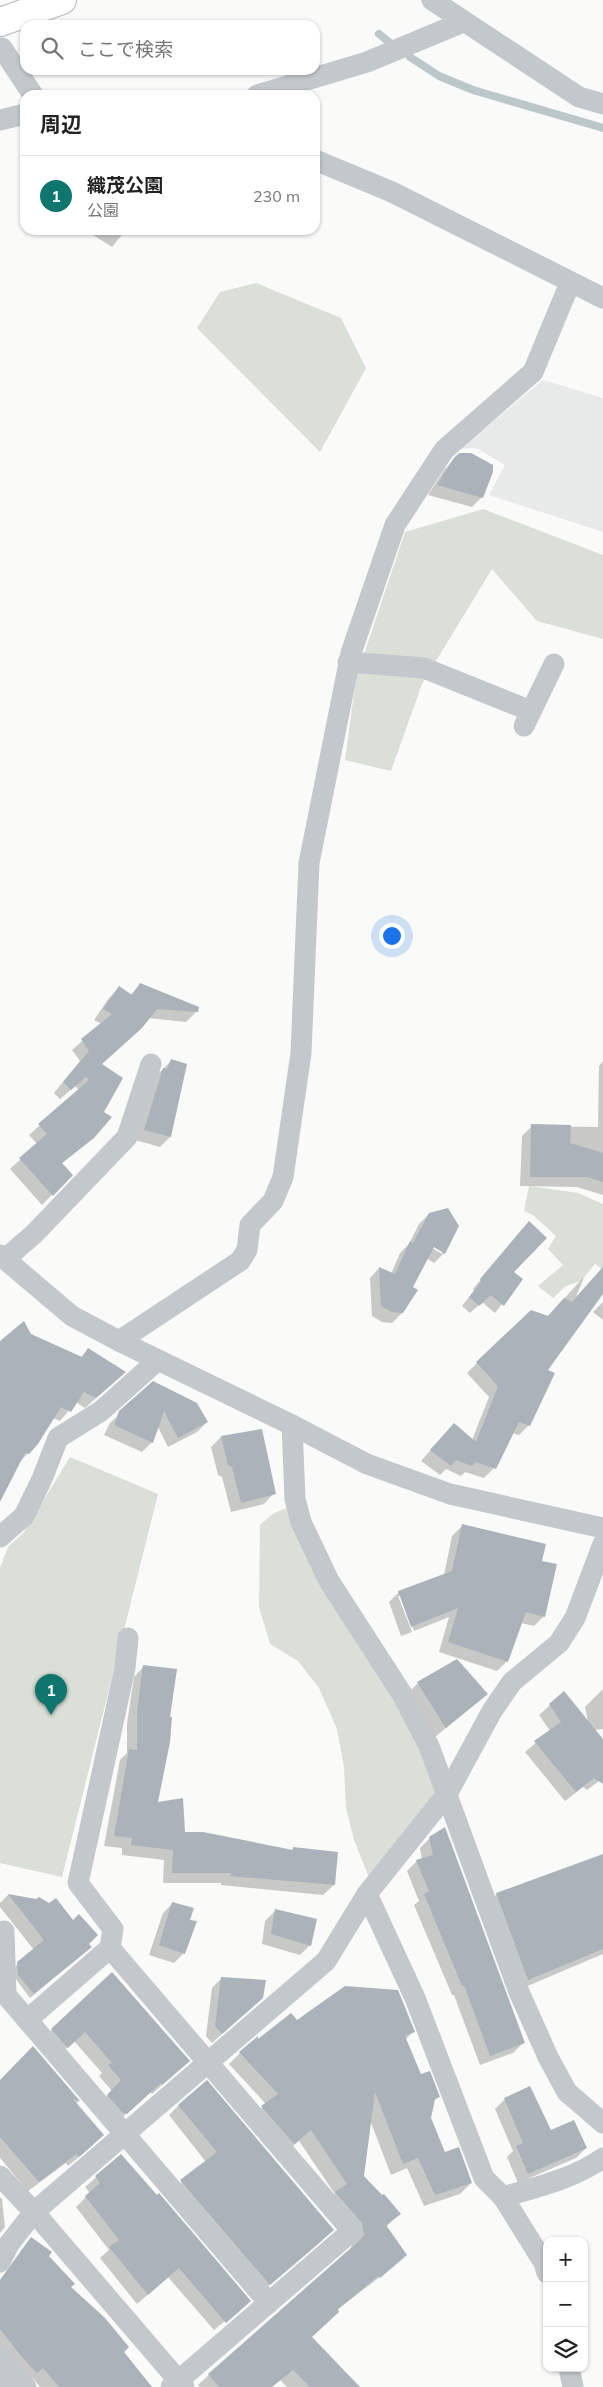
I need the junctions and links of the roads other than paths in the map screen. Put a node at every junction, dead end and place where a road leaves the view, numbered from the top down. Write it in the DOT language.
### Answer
graph roads {
  1 [pos="62,0"];
  2 [pos="432,0"];
  3 [pos="27,20"];
  4 [pos="463,22"];
  5 [pos="20,24"];
  6 [pos="1,35"];
  7 [pos="20,72"];
  8 [pos="22,75"];
  9 [pos="29,90"];
  10 [pos="274,90"];
  11 [pos="603,104"];
  12 [pos="20,115"];
  13 [pos="0,120"];
  14 [pos="320,162"];
  15 [pos="570,283"];
  16 [pos="603,298"];
  17 [pos="348,662"];
  18 [pos="554,664"];
  19 [pos="151,1064"];
  20 [pos="2,1257"];
  21 [pos="119,1342"];
  22 [pos="158,1360"];
  23 [pos="292,1425"];
  24 [pos="603,1528"];
  25 [pos="0,1537"];
  26 [pos="603,1544"];
  27 [pos="128,1638"];
  28 [pos="447,1794"];
  29 [pos="367,1894"];
  30 [pos="4,1931"];
  31 [pos="110,1948"];
  32 [pos="27,2020"];
  33 [pos="208,2063"];
  34 [pos="603,2123"];
  35 [pos="125,2134"];
  36 [pos="603,2158"];
  37 [pos="0,2176"];
  38 [pos="503,2197"];
  39 [pos="34,2212"];
  40 [pos="543,2261"];
  41 [pos="0,2262"];
  42 [pos="269,2303"];
  43 [pos="0,2357"];
  44 [pos="570,2372"];
  45 [pos="14,2383"];
  46 [pos="178,2385"];
  47 [pos="573,2387"];
  1 -- 3 [label="highway"];
  2 -- 4 [label="street"];
  4 -- 10 [label="street"];
  4 -- 11 [label="street"];
  5 -- 6 [label="highway"];
  6 -- 7 [label="street"];
  8 -- 9 [label="street"];
  12 -- 13 [label="street"];
  14 -- 15 [label="street"];
  15 -- 16 [label="street"];
  15 -- 17 [label="street"];
  17 -- 18 [label="street"];
  17 -- 21 [label="street"];
  19 -- 20 [label="street"];
  20 -- 21 [label="street"];
  21 -- 22 [label="street"];
  22 -- 23 [label="street"];
  22 -- 25 [label="street"];
  23 -- 24 [label="street"];
  23 -- 28 [label="street"];
  26 -- 28 [label="street"];
  27 -- 31 [label="street"];
  28 -- 29 [label="street"];
  28 -- 34 [label="street"];
  29 -- 33 [label="street"];
  29 -- 38 [label="street"];
  30 -- 32 [label="street"];
  31 -- 32 [label="street"];
  31 -- 33 [label="street"];
  32 -- 35 [label="street"];
  33 -- 35 [label="street"];
  33 -- 42 [label="street"];
  35 -- 39 [label="street"];
  35 -- 42 [label="street"];
  36 -- 38 [label="street"];
  37 -- 39 [label="street"];
  38 -- 40 [label="street"];
  39 -- 41 [label="street"];
  39 -- 46 [label="street"];
  42 -- 46 [label="street"];
  43 -- 45 [label="street"];
  44 -- 47 [label="street"];
}
